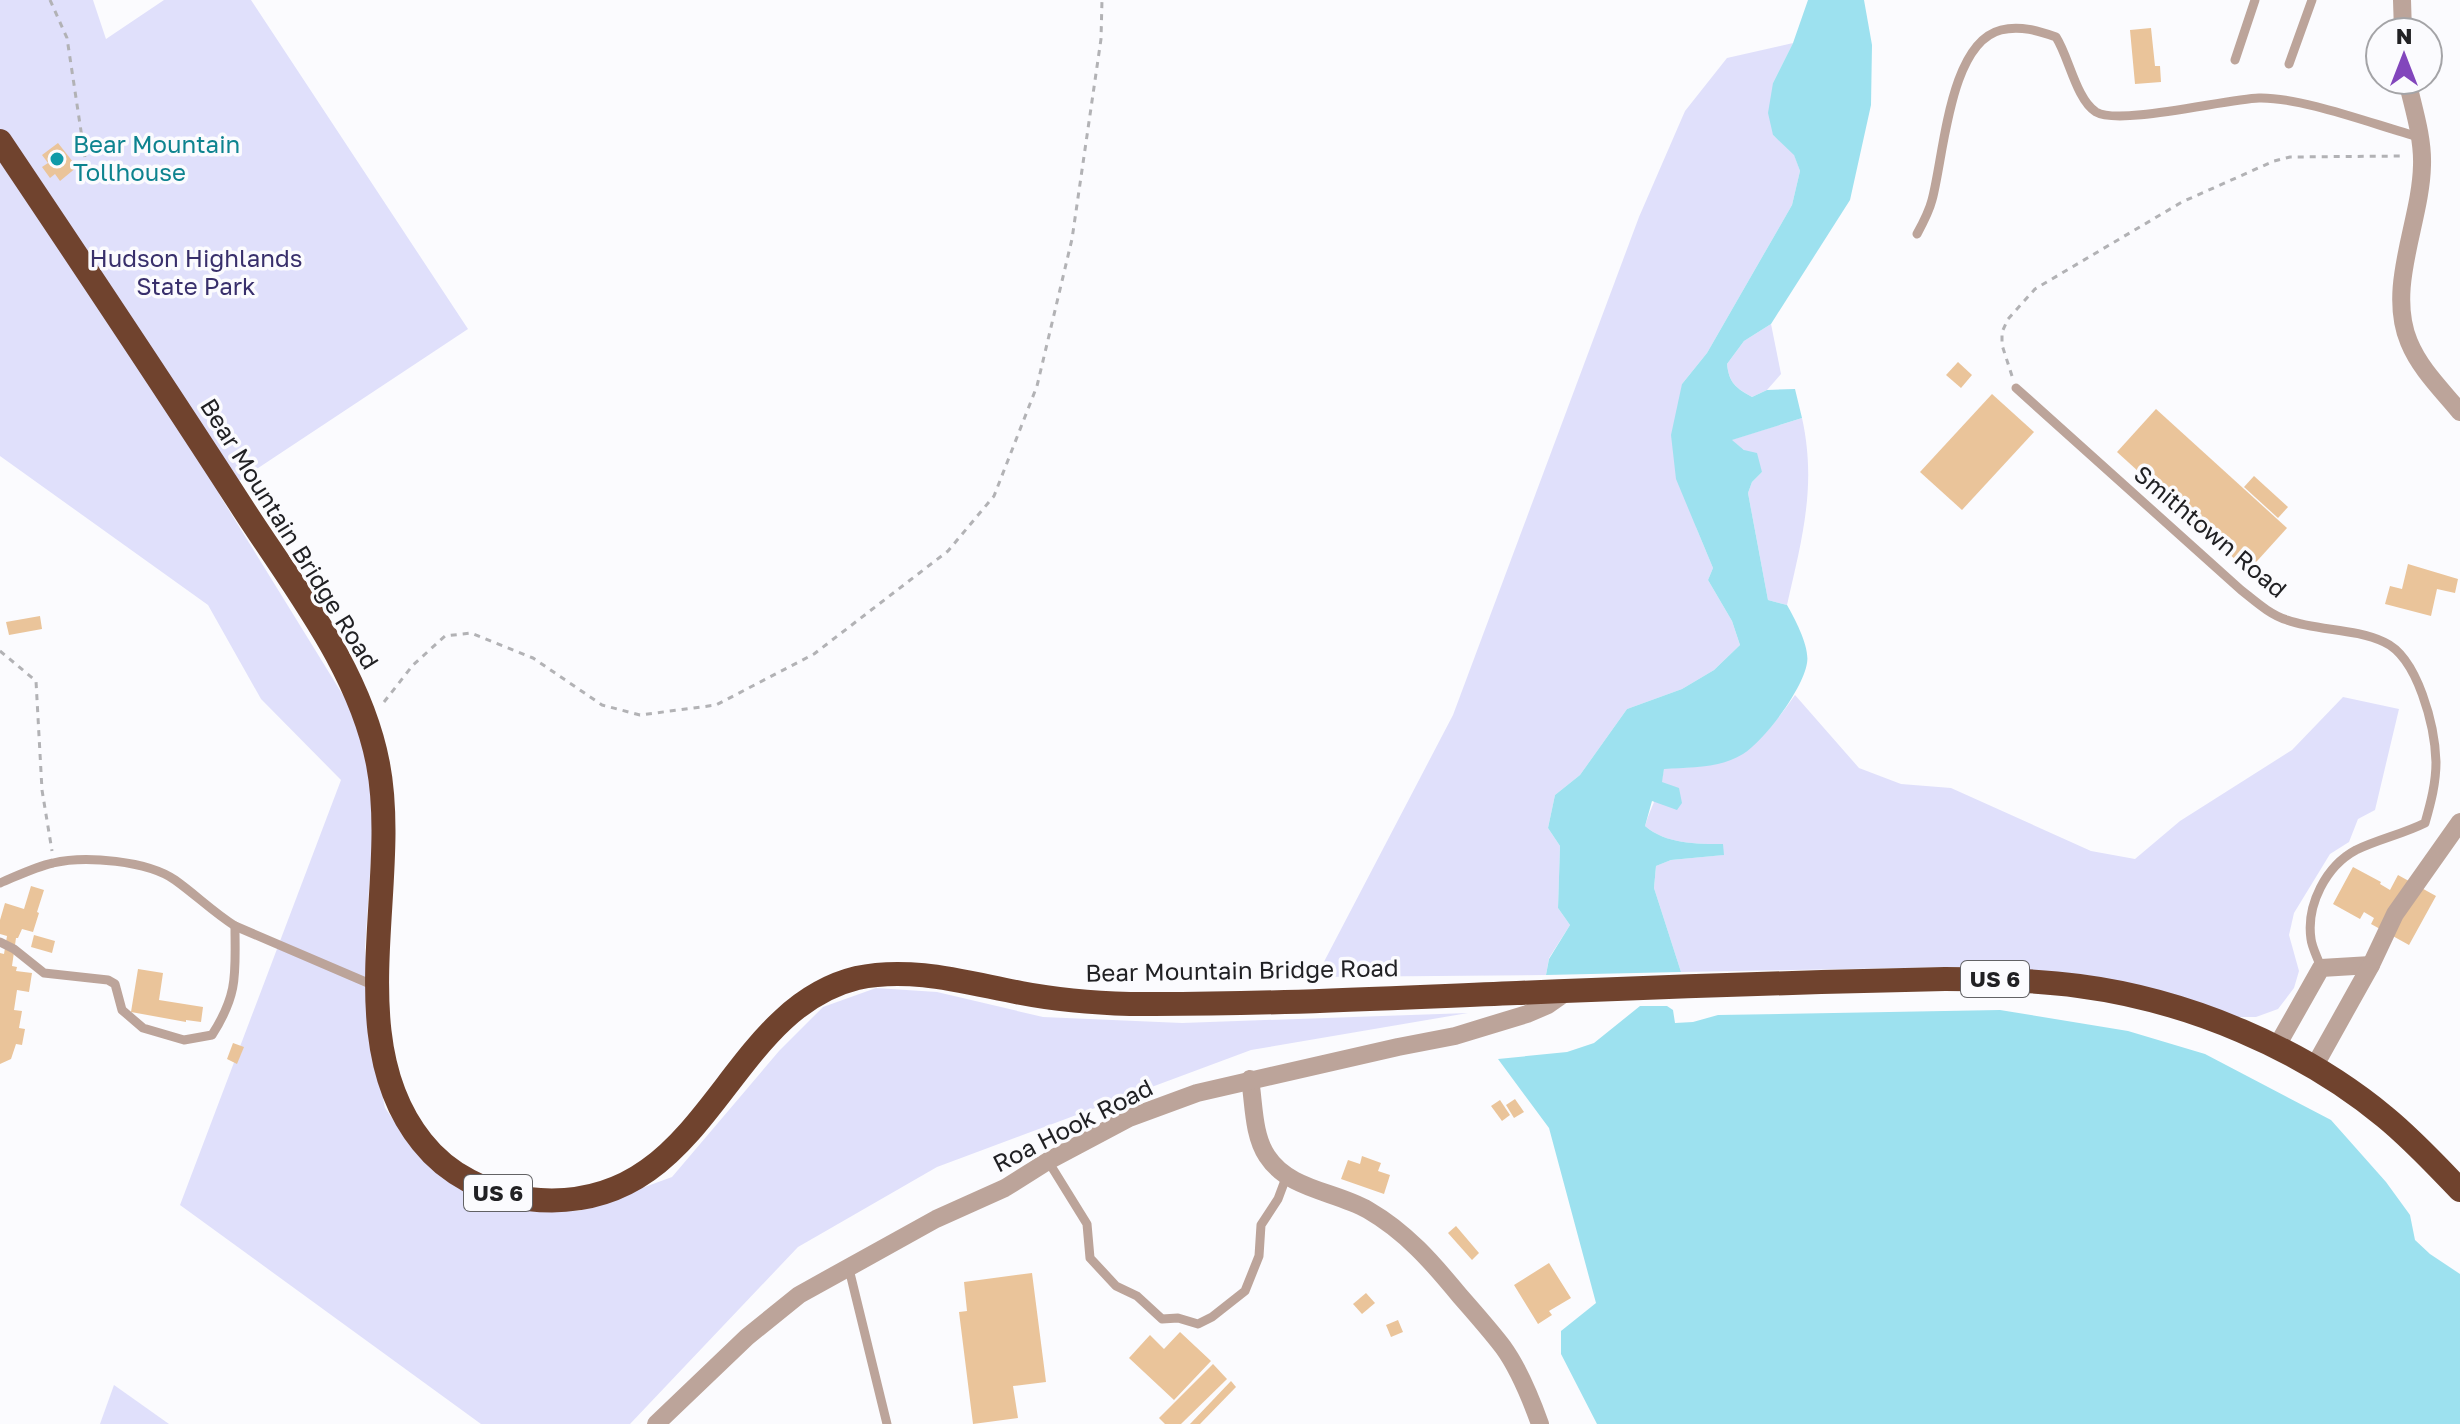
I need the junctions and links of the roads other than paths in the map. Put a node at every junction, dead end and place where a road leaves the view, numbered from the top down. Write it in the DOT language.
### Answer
graph roads {
  1 [pos="2255,0"];
  2 [pos="2312,0"];
  3 [pos="2235,60"];
  4 [pos="2289,64"];
  5 [pos="2410,96"];
  6 [pos="0,141"];
  7 [pos="2420,146"];
  8 [pos="1917,234"];
  9 [pos="2016,388"];
  10 [pos="2460,412"];
  11 [pos="2460,822"];
  12 [pos="0,883"];
  13 [pos="235,926"];
  14 [pos="0,942"];
  15 [pos="2371,965"];
  16 [pos="2321,968"];
  17 [pos="378,988"];
  18 [pos="1568,991"];
  19 [pos="2277,1046"];
  20 [pos="2314,1067"];
  21 [pos="1250,1079"];
  22 [pos="1048,1161"];
  23 [pos="1287,1175"];
  24 [pos="2460,1190"];
  25 [pos="849,1269"];
  26 [pos="656,1424"];
  27 [pos="887,1424"];
  28 [pos="1540,1424"];
  1 -- 3 [label="lane"];
  2 -- 4 [label="lane"];
  5 -- 7 [label="street"];
  6 -- 17 [label="highway, Bear Mountain Bridge Road / US 6"];
  7 -- 8 [label="lane"];
  7 -- 10 [label="street"];
  9 -- 16 [label="lane, Smithtown Road"];
  11 -- 15 [label="street"];
  12 -- 13 [label="lane"];
  13 -- 14 [label="lane"];
  13 -- 17 [label="lane"];
  15 -- 16 [label="street"];
  15 -- 20 [label="street"];
  16 -- 19 [label="street"];
  17 -- 18 [label="highway, Bear Mountain Bridge Road / US 6"];
  18 -- 19 [label="highway, Bear Mountain Bridge Road / US 6"];
  18 -- 21 [label="street, Roa Hook Road"];
  19 -- 20 [label="highway, Bear Mountain Bridge Road / US 6"];
  20 -- 24 [label="highway, Bear Mountain Bridge Road / US 6"];
  21 -- 22 [label="street, Roa Hook Road"];
  21 -- 23 [label="street"];
  22 -- 23 [label="lane"];
  22 -- 25 [label="street, Roa Hook Road"];
  23 -- 28 [label="street"];
  25 -- 26 [label="street, Roa Hook Road"];
  25 -- 27 [label="lane"];
}
